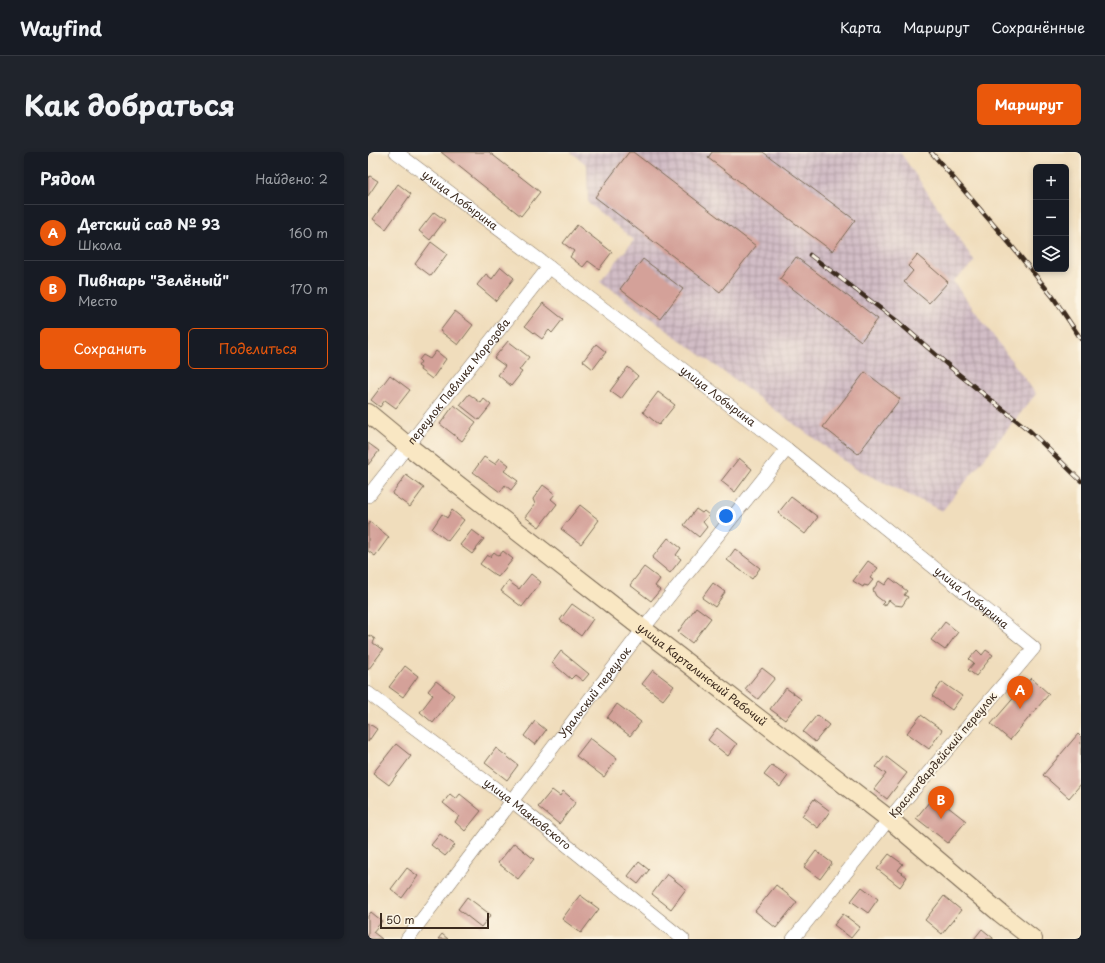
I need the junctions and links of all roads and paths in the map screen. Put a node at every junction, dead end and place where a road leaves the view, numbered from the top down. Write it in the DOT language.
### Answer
graph roads {
  1 [pos="396,152"];
  2 [pos="549,267"];
  3 [pos="368,413"];
  4 [pos="408,446"];
  5 [pos="787,449"];
  6 [pos="368,496"];
  7 [pos="643,630"];
  8 [pos="1034,648"];
  9 [pos="368,693"];
  10 [pos="512,801"];
  11 [pos="889,819"];
  12 [pos="407,939"];
  13 [pos="683,939"];
  14 [pos="793,939"];
  15 [pos="1033,939"];
  1 -- 2 [label="street, улица Лобырина"];
  2 -- 4 [label="street, переулок Павлика Морозова"];
  2 -- 5 [label="street, улица Лобырина"];
  3 -- 4 [label="street, улица Карталинский Рабочий"];
  4 -- 6 [label="street, переулок Павлика Морозова"];
  4 -- 7 [label="street, улица Карталинский Рабочий"];
  5 -- 7 [label="street, Уральский переулок"];
  5 -- 8 [label="street, улица Лобырина"];
  7 -- 10 [label="street, Уральский переулок"];
  7 -- 11 [label="street, улица Карталинский Рабочий"];
  8 -- 11 [label="street, Красногвардейский переулок"];
  9 -- 10 [label="street, улица Маяковского"];
  10 -- 12 [label="street, Уральский переулок"];
  10 -- 13 [label="street, улица Маяковского"];
  11 -- 14 [label="street, Красногвардейский переулок"];
  11 -- 15 [label="street, улица Карталинский Рабочий"];
}
